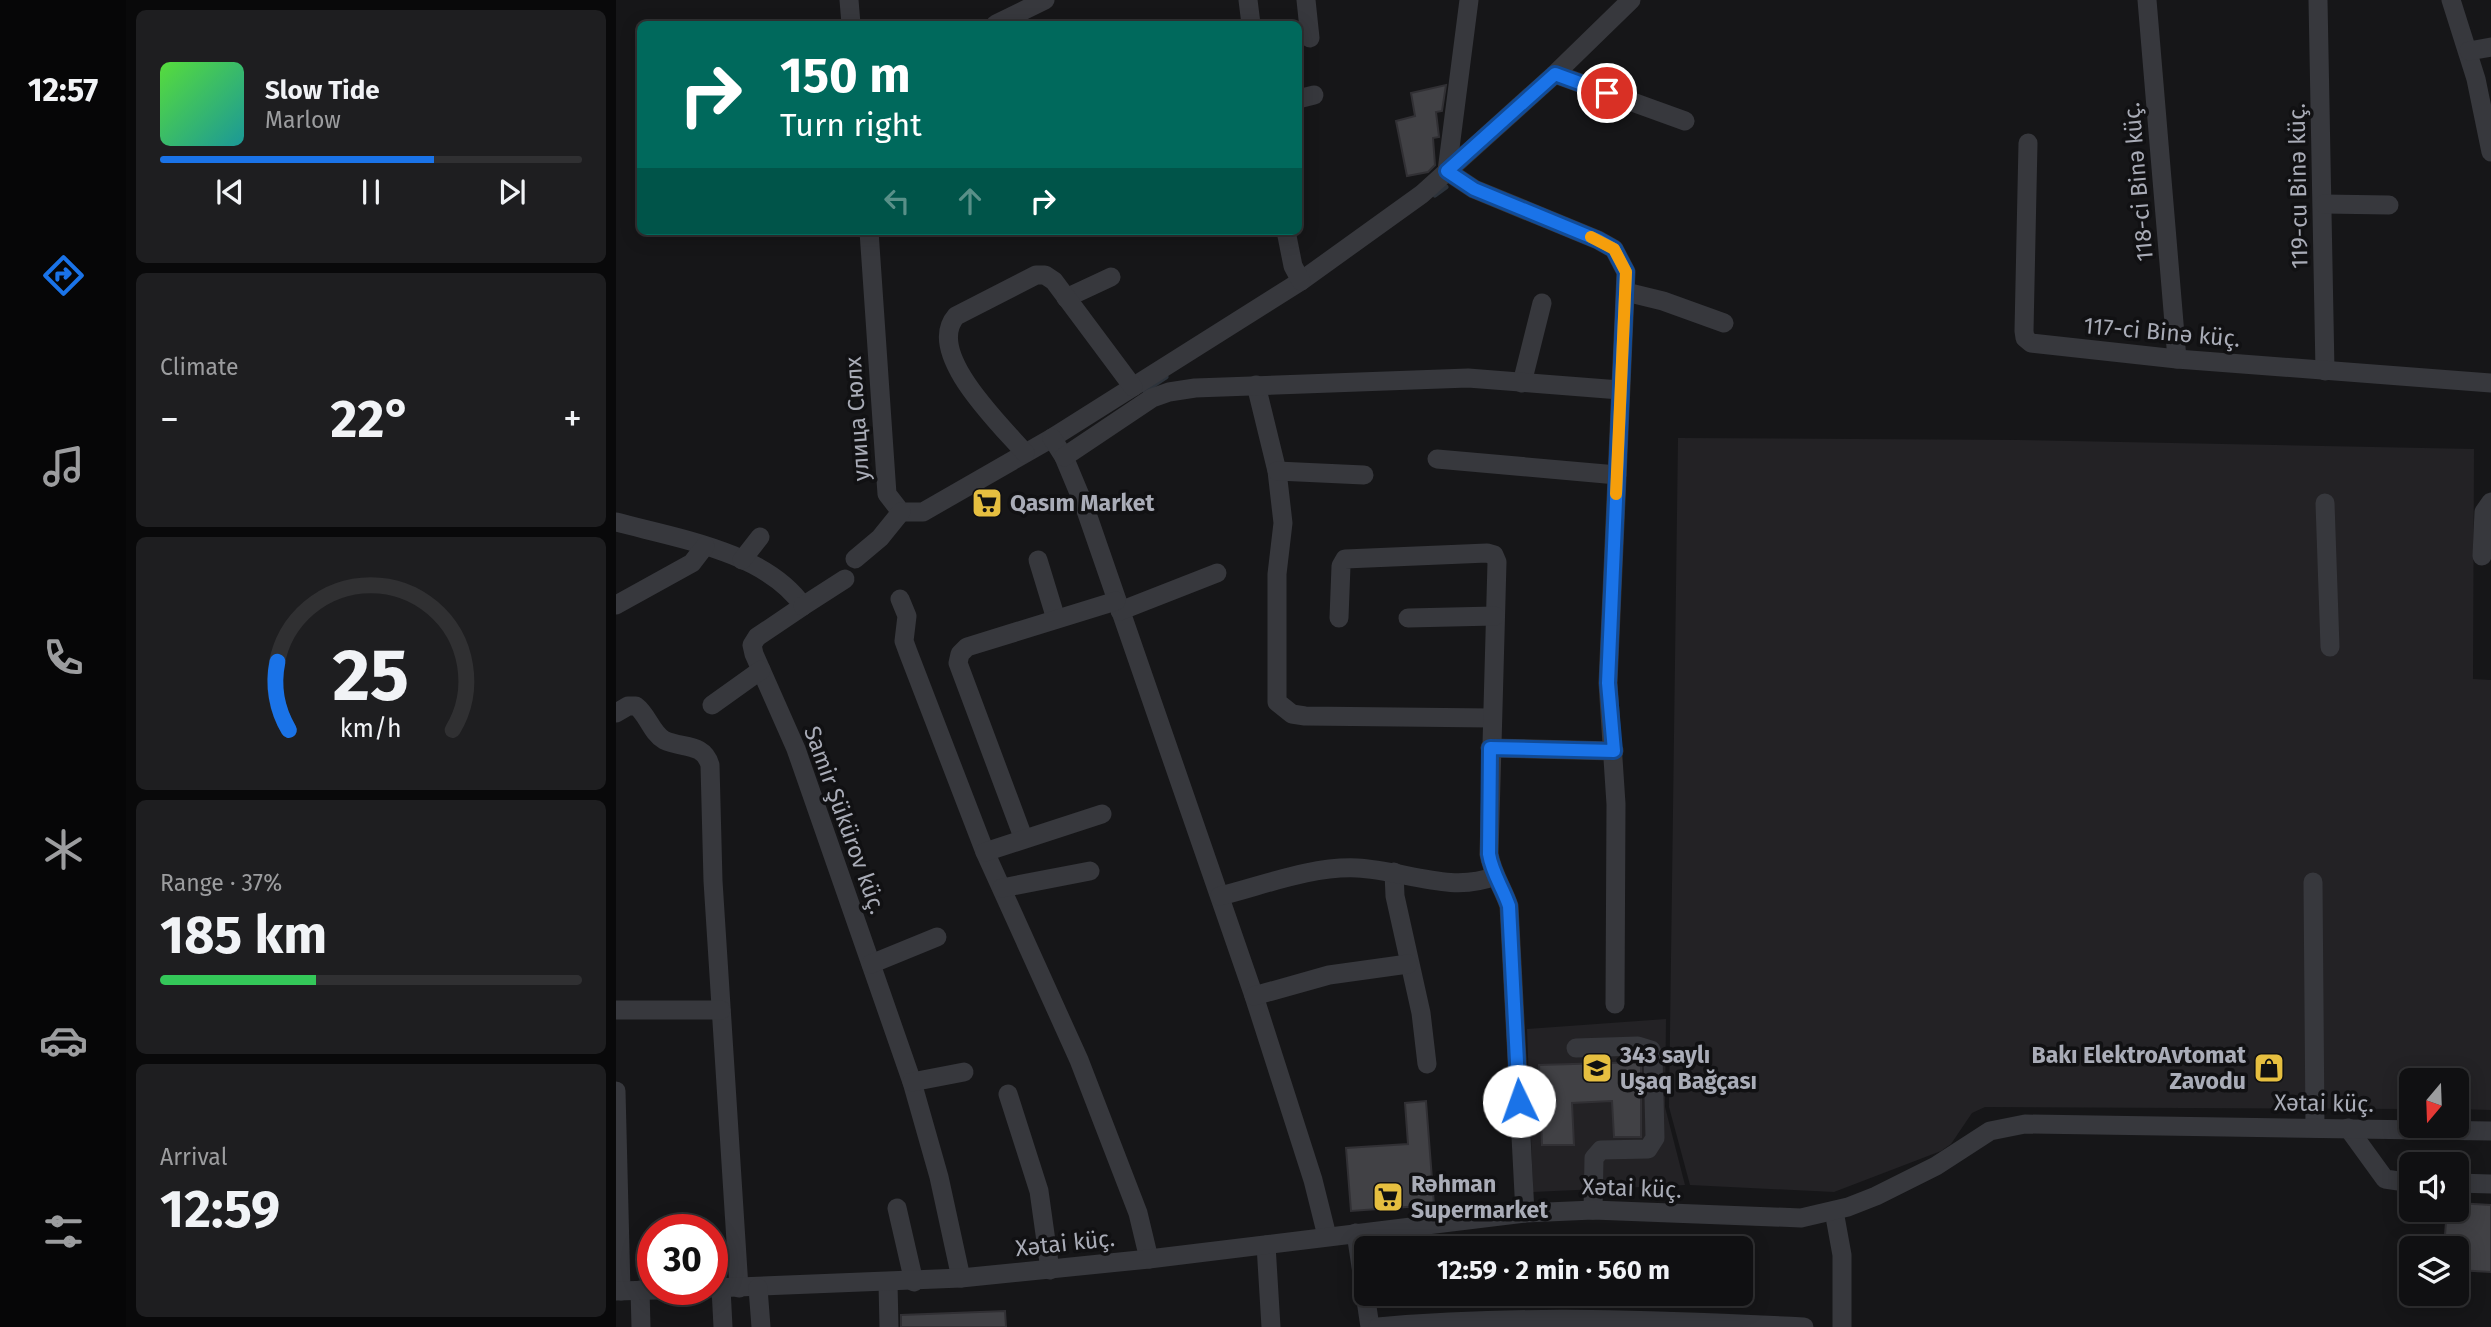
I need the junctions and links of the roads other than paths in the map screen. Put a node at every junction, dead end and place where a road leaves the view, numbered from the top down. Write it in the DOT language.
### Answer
graph roads {
  1 [pos="849,0"];
  2 [pos="1045,0"];
  3 [pos="1248,0"];
  4 [pos="1306,0"];
  5 [pos="1469,0"];
  6 [pos="1631,0"];
  7 [pos="2147,0"];
  8 [pos="2318,0"];
  9 [pos="2451,0"];
  10 [pos="851,21"];
  11 [pos="1002,21"];
  12 [pos="1251,21"];
  13 [pos="1310,38"];
  14 [pos="2491,47"];
  15 [pos="2469,51"];
  16 [pos="1555,74"];
  17 [pos="1685,121"];
  18 [pos="2028,143"];
  19 [pos="2491,152"];
  20 [pos="1447,171"];
  21 [pos="2324,204"];
  22 [pos="2389,205"];
  23 [pos="869,235"];
  24 [pos="1287,235"];
  25 [pos="1111,277"];
  26 [pos="1301,281"];
  27 [pos="1626,292"];
  28 [pos="1066,298"];
  29 [pos="1542,303"];
  30 [pos="1724,323"];
  31 [pos="2177,359"];
  32 [pos="2326,371"];
  33 [pos="1522,383"];
  34 [pos="2491,383"];
  35 [pos="1256,385"];
  36 [pos="1133,387"];
  37 [pos="1620,390"];
  38 [pos="1052,438"];
  39 [pos="1025,453"];
  40 [pos="1064,457"];
  41 [pos="1437,459"];
  42 [pos="1277,471"];
  43 [pos="1364,475"];
  44 [pos="1617,475"];
  45 [pos="2491,502"];
  46 [pos="2325,503"];
  47 [pos="901,512"];
  48 [pos="616,522"];
  49 [pos="761,537"];
  50 [pos="705,547"];
  51 [pos="2482,556"];
  52 [pos="855,559"];
  53 [pos="742,560"];
  54 [pos="1038,560"];
  55 [pos="1217,573"];
  56 [pos="845,579"];
  57 [pos="900,599"];
  58 [pos="616,606"];
  59 [pos="803,606"];
  60 [pos="1118,606"];
  61 [pos="1495,616"];
  62 [pos="1339,618"];
  63 [pos="1408,618"];
  64 [pos="1056,619"];
  65 [pos="2330,647"];
  66 [pos="761,670"];
  67 [pos="712,705"];
  68 [pos="616,713"];
  69 [pos="1491,718"];
  70 [pos="1490,748"];
  71 [pos="1614,751"];
  72 [pos="1102,814"];
  73 [pos="1023,837"];
  74 [pos="985,852"];
  75 [pos="1090,871"];
  76 [pos="1394,872"];
  77 [pos="1495,876"];
  78 [pos="2313,882"];
  79 [pos="1002,888"];
  80 [pos="1220,895"];
  81 [pos="937,937"];
  82 [pos="871,964"];
  83 [pos="1408,964"];
  84 [pos="1254,996"];
  85 [pos="1615,1004"];
  86 [pos="616,1010"];
  87 [pos="720,1010"];
  88 [pos="1576,1048"];
  89 [pos="1427,1064"];
  90 [pos="964,1072"];
  91 [pos="912,1082"];
  92 [pos="616,1091"];
  93 [pos="1008,1094"];
  94 [pos="2315,1128"];
  95 [pos="2348,1128"];
  96 [pos="2491,1131"];
  97 [pos="2399,1182"];
  98 [pos="2469,1184"];
  99 [pos="2491,1184"];
  100 [pos="897,1208"];
  101 [pos="1593,1210"];
  102 [pos="1834,1211"];
  103 [pos="1525,1213"];
  104 [pos="1356,1233"];
  105 [pos="1327,1236"];
  106 [pos="1266,1245"];
  107 [pos="1149,1259"];
  108 [pos="1050,1270"];
  109 [pos="961,1279"];
  110 [pos="914,1282"];
  111 [pos="888,1283"];
  112 [pos="733,1288"];
  113 [pos="633,1290"];
  114 [pos="640,1327"];
  115 [pos="723,1327"];
  116 [pos="761,1327"];
  117 [pos="890,1327"];
  118 [pos="1271,1327"];
  119 [pos="1370,1327"];
  120 [pos="1378,1327"];
  121 [pos="1804,1327"];
  122 [pos="1842,1327"];
  1 -- 10 [label="street"];
  2 -- 11 [label="street"];
  3 -- 12 [label="street"];
  4 -- 13 [label="street"];
  5 -- 20 [label="street"];
  6 -- 16 [label="street"];
  7 -- 31 [label="street, 118-ci Binə küç."];
  8 -- 21 [label="street, 119-cu Binə küç."];
  9 -- 15 [label="street"];
  14 -- 15 [label="street"];
  15 -- 19 [label="street"];
  16 -- 17 [label="street"];
  16 -- 20 [label="street"];
  18 -- 31 [label="street, 117-ci Binə küç."];
  20 -- 26 [label="street"];
  20 -- 27 [label="street"];
  21 -- 22 [label="street"];
  21 -- 32 [label="street, 119-cu Binə küç."];
  23 -- 47 [label="street, улица Сюлх"];
  24 -- 26 [label="street"];
  25 -- 28 [label="street"];
  26 -- 36 [label="street"];
  27 -- 30 [label="street"];
  27 -- 37 [label="street"];
  28 -- 36 [label="street"];
  28 -- 39 [label="street"];
  29 -- 33 [label="street"];
  31 -- 32 [label="street, 117-ci Binə küç."];
  32 -- 34 [label="street, 117-ci Binə küç."];
  33 -- 35 [label="street"];
  33 -- 37 [label="street"];
  35 -- 40 [label="street"];
  35 -- 42 [label="street"];
  36 -- 38 [label="street"];
  37 -- 44 [label="street"];
  38 -- 39 [label="street"];
  38 -- 40 [label="street"];
  39 -- 47 [label="street"];
  40 -- 60 [label="street"];
  41 -- 44 [label="street"];
  42 -- 43 [label="street"];
  42 -- 69 [label="street"];
  44 -- 71 [label="street"];
  45 -- 51 [label="street"];
  46 -- 65 [label="street"];
  47 -- 52 [label="street"];
  48 -- 50 [label="street"];
  49 -- 53 [label="street"];
  50 -- 53 [label="street"];
  50 -- 58 [label="street"];
  53 -- 59 [label="street"];
  54 -- 64 [label="street"];
  55 -- 60 [label="street"];
  56 -- 59 [label="street, Samir Şükürov küç."];
  57 -- 74 [label="street"];
  59 -- 66 [label="street, Samir Şükürov küç."];
  60 -- 64 [label="street"];
  60 -- 80 [label="street"];
  61 -- 62 [label="street"];
  61 -- 63 [label="street"];
  61 -- 69 [label="street"];
  64 -- 73 [label="street"];
  66 -- 67 [label="street"];
  66 -- 82 [label="street, Samir Şükürov küç."];
  68 -- 87 [label="street"];
  69 -- 70 [label="street"];
  70 -- 71 [label="street"];
  70 -- 77 [label="street"];
  71 -- 85 [label="street"];
  72 -- 73 [label="street"];
  73 -- 74 [label="street"];
  74 -- 79 [label="street"];
  75 -- 79 [label="street"];
  76 -- 77 [label="street"];
  76 -- 80 [label="street"];
  76 -- 83 [label="street"];
  77 -- 103 [label="street"];
  78 -- 94 [label="street"];
  79 -- 107 [label="street"];
  80 -- 84 [label="street"];
  81 -- 82 [label="street"];
  82 -- 91 [label="street, Samir Şükürov küç."];
  83 -- 84 [label="street"];
  83 -- 89 [label="street"];
  84 -- 105 [label="street"];
  86 -- 87 [label="street"];
  87 -- 112 [label="street"];
  88 -- 101 [label="street"];
  90 -- 91 [label="street"];
  91 -- 109 [label="street, Samir Şükürov küç."];
  92 -- 113 [label="street"];
  93 -- 108 [label="street"];
  94 -- 95 [label="street, Xətai küç."];
  94 -- 102 [label="street, Xətai küç."];
  95 -- 96 [label="street, Xətai küç."];
  95 -- 97 [label="street"];
  98 -- 99 [label="street"];
  100 -- 110 [label="street"];
  101 -- 102 [label="street, Xətai küç."];
  101 -- 103 [label="street, Xətai küç."];
  102 -- 122 [label="street"];
  103 -- 104 [label="street, Xətai küç."];
  104 -- 105 [label="street, Xətai küç."];
  104 -- 119 [label="street"];
  105 -- 106 [label="street, Xətai küç."];
  106 -- 107 [label="street, Xətai küç."];
  106 -- 118 [label="street"];
  107 -- 108 [label="street, Xətai küç."];
  108 -- 109 [label="street, Xətai küç."];
  109 -- 110 [label="street, Xətai küç."];
  110 -- 111 [label="street, Xətai küç."];
  111 -- 112 [label="street, Xətai küç."];
  111 -- 117 [label="street"];
  112 -- 115 [label="street"];
  112 -- 116 [label="street"];
  113 -- 114 [label="street"];
  120 -- 121 [label="street"];
}
